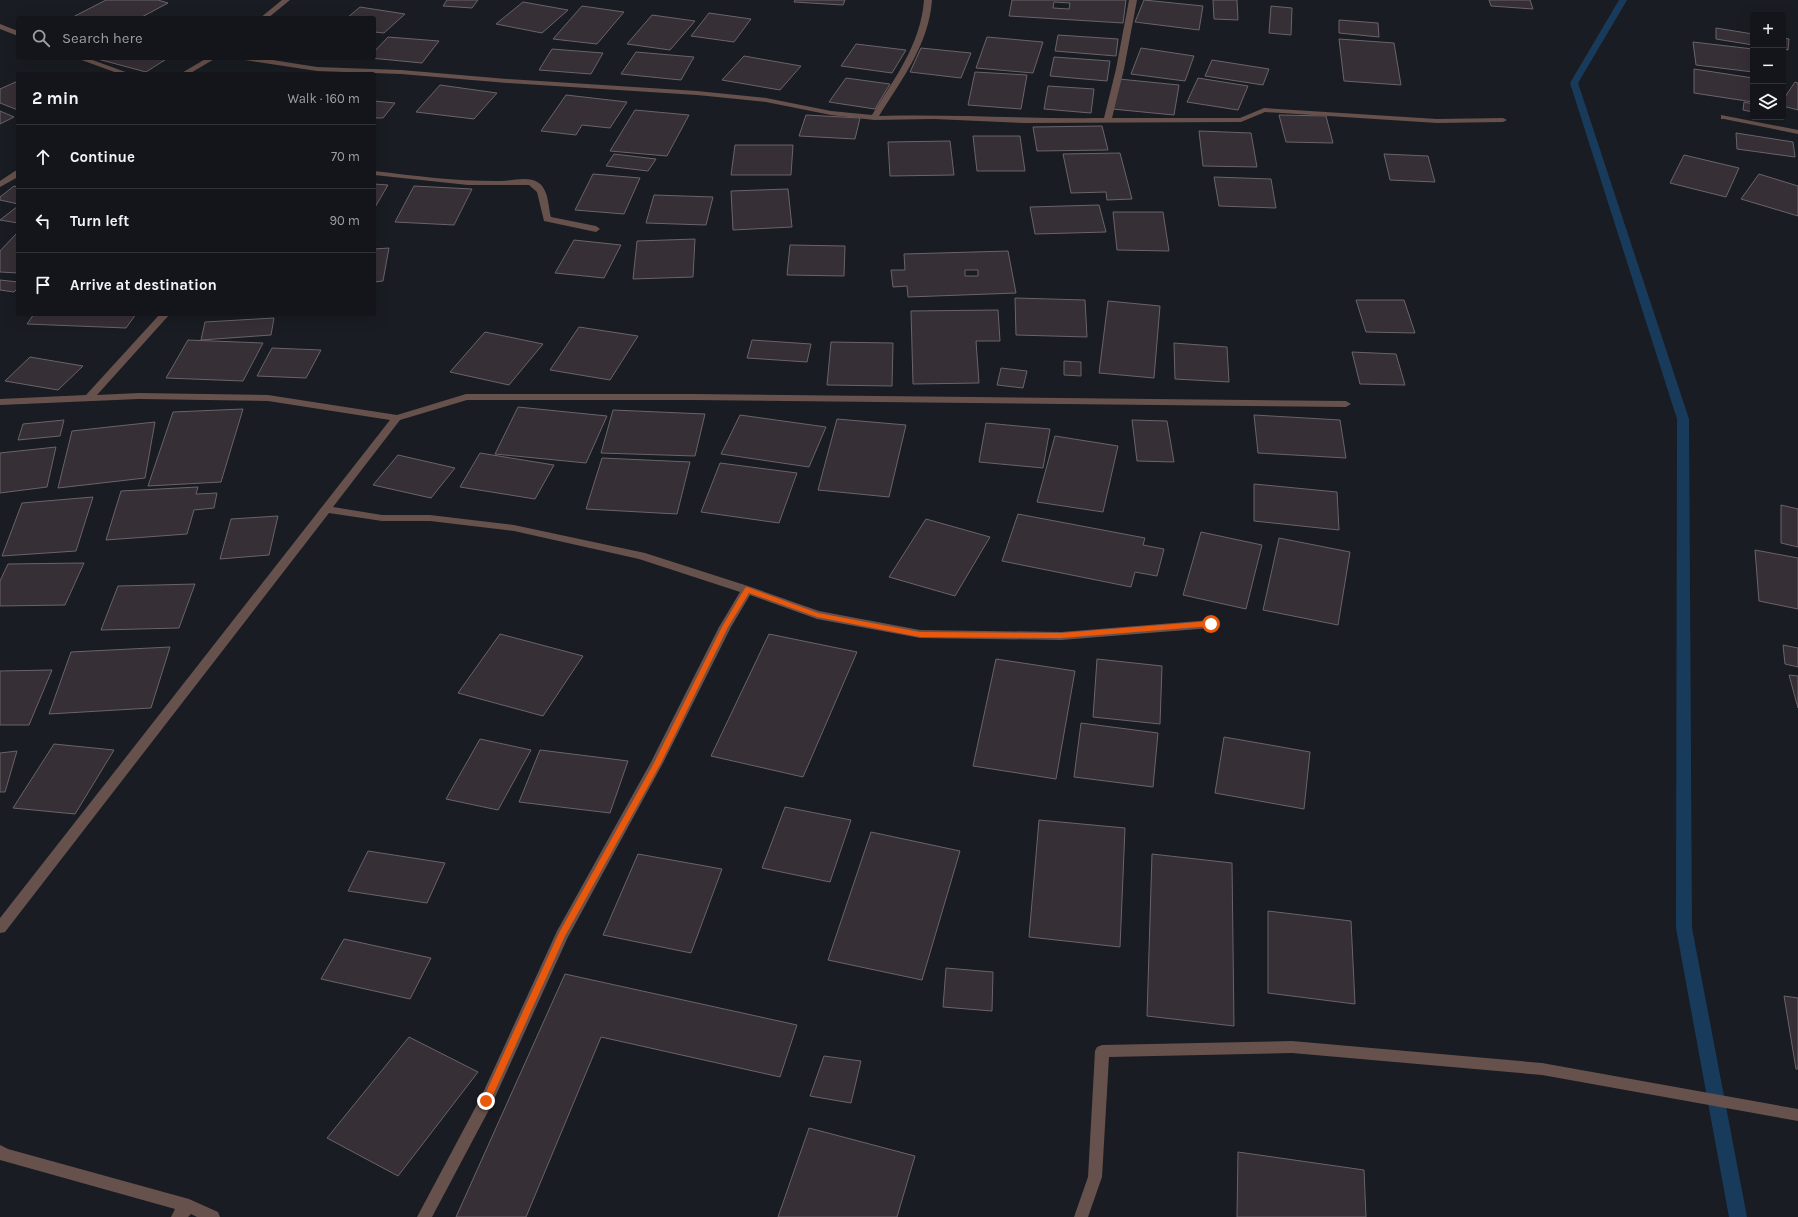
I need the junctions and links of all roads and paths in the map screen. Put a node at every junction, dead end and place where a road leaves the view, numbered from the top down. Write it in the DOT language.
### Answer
graph roads {
  1 [pos="286,0"];
  2 [pos="928,0"];
  3 [pos="1133,0"];
  4 [pos="266,16"];
  5 [pos="0,26"];
  6 [pos="16,33"];
  7 [pos="86,60"];
  8 [pos="208,60"];
  9 [pos="259,60"];
  10 [pos="121,72"];
  11 [pos="188,72"];
  12 [pos="1724,117"];
  13 [pos="874,118"];
  14 [pos="1503,120"];
  15 [pos="1107,121"];
  16 [pos="1798,132"];
  17 [pos="0,173"];
  18 [pos="376,173"];
  19 [pos="16,174"];
  20 [pos="10,178"];
  21 [pos="0,185"];
  22 [pos="596,229"];
  23 [pos="163,316"];
  24 [pos="88,398"];
  25 [pos="0,402"];
  26 [pos="1346,404"];
  27 [pos="397,418"];
  28 [pos="326,509"];
  29 [pos="747,590"];
  30 [pos="1211,624"];
  31 [pos="0,928"];
  32 [pos="1798,1114"];
  33 [pos="0,1152"];
  34 [pos="189,1206"];
  35 [pos="178,1217"];
  36 [pos="213,1217"];
  37 [pos="424,1217"];
  38 [pos="1081,1217"];
  1 -- 4 [label="street"];
  2 -- 13 [label="street"];
  3 -- 15 [label="street"];
  5 -- 6 [label="street"];
  7 -- 10 [label="street"];
  8 -- 11 [label="street"];
  9 -- 13 [label="street"];
  12 -- 16 [label="street"];
  13 -- 15 [label="street"];
  14 -- 15 [label="street"];
  17 -- 20 [label="street"];
  18 -- 22 [label="street"];
  19 -- 20 [label="street"];
  20 -- 21 [label="street"];
  23 -- 24 [label="street"];
  24 -- 25 [label="street"];
  24 -- 27 [label="street"];
  26 -- 27 [label="street"];
  27 -- 28 [label="street"];
  28 -- 29 [label="street"];
  28 -- 31 [label="street"];
  29 -- 30 [label="street"];
  29 -- 37 [label="street"];
  32 -- 38 [label="street"];
  33 -- 34 [label="street"];
  34 -- 35 [label="street"];
  34 -- 36 [label="street"];
}
